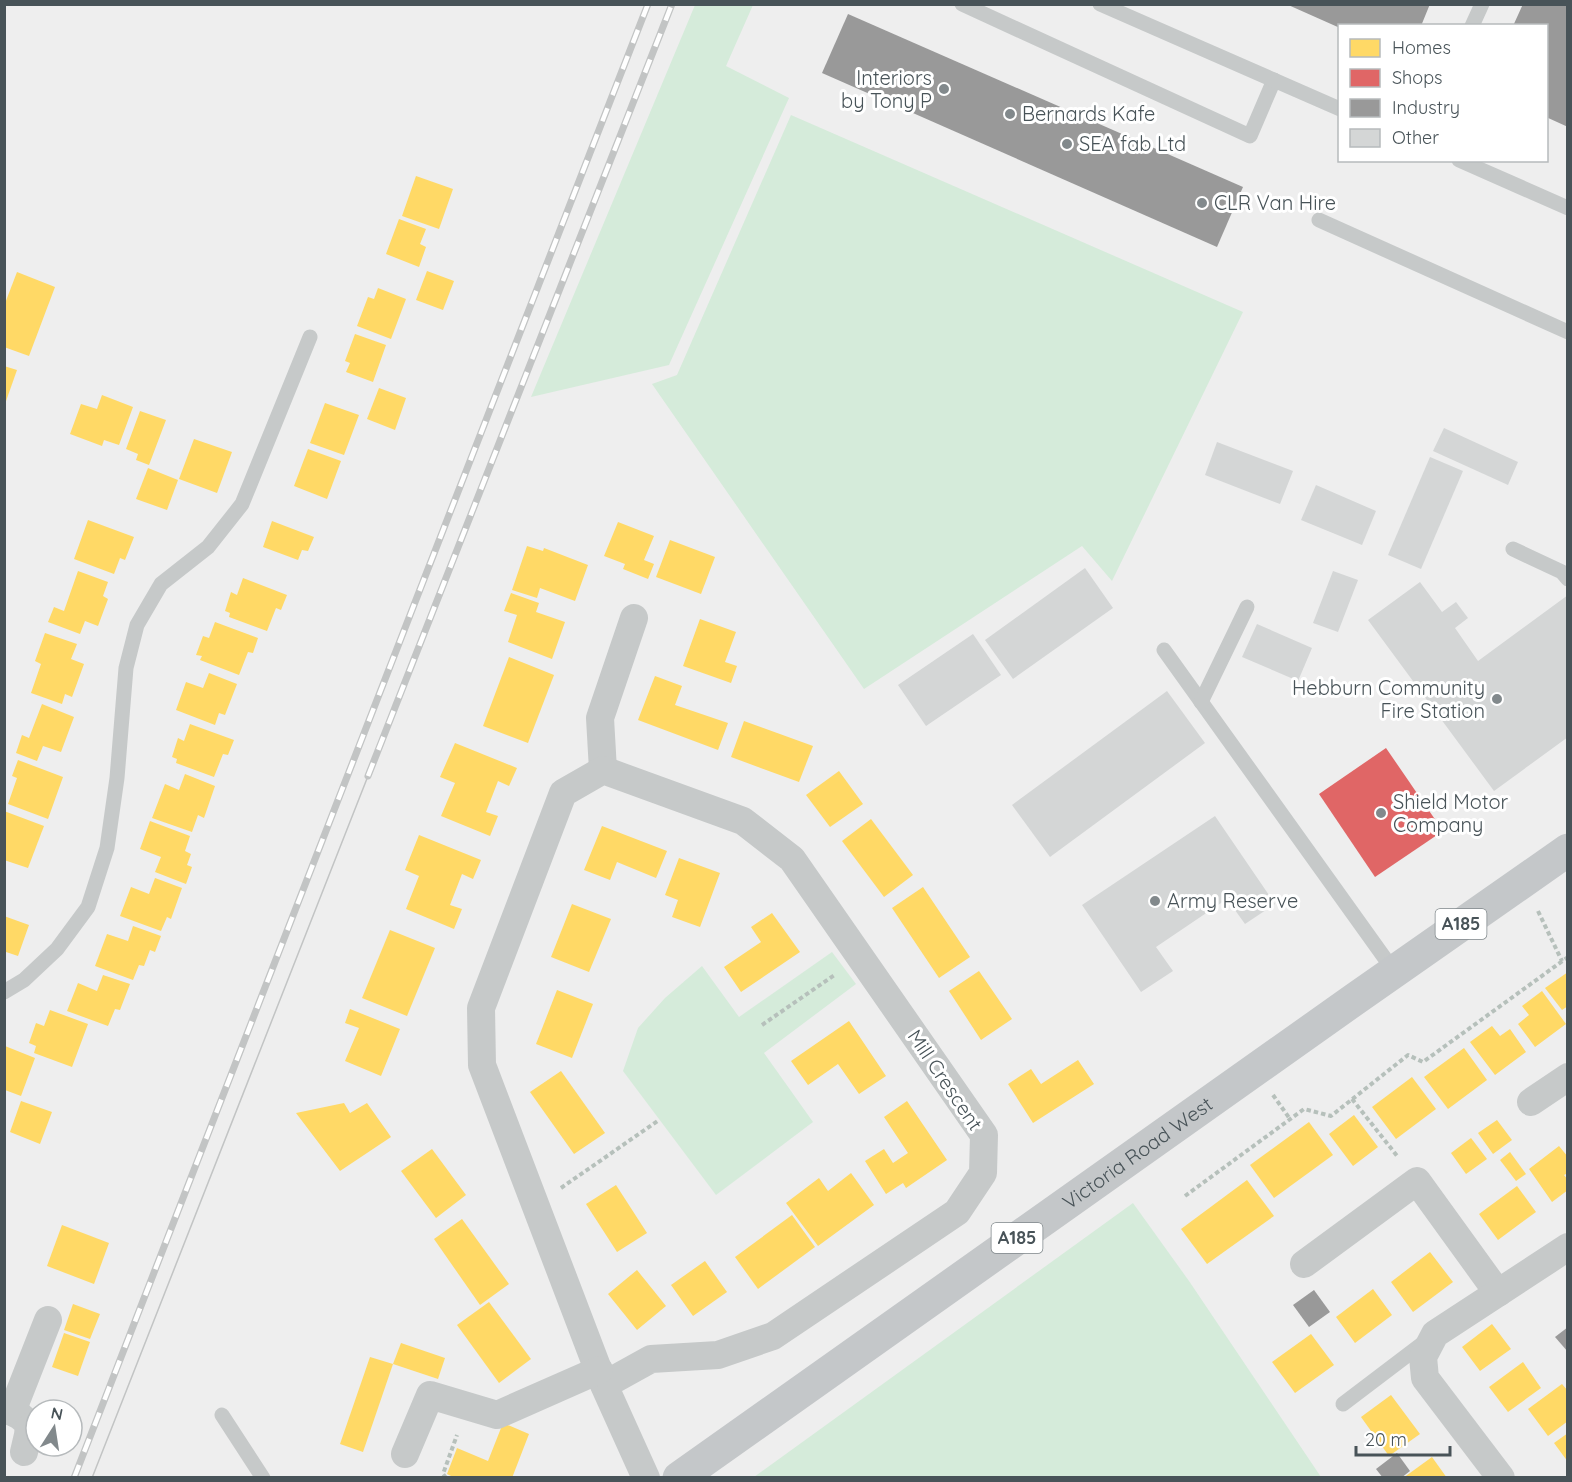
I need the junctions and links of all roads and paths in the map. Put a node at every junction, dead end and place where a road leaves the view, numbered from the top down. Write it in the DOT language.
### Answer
graph roads {
  1 [pos="962,4"];
  2 [pos="1100,4"];
  3 [pos="1482,4"];
  4 [pos="1473,24"];
  5 [pos="1274,80"];
  6 [pos="1338,108"];
  7 [pos="1463,162"];
  8 [pos="1568,208"];
  9 [pos="1319,220"];
  10 [pos="1568,332"];
  11 [pos="310,338"];
  12 [pos="1513,549"];
  13 [pos="1568,579"];
  14 [pos="1247,608"];
  15 [pos="634,618"];
  16 [pos="1164,650"];
  17 [pos="1201,702"];
  18 [pos="603,770"];
  19 [pos="1568,850"];
  20 [pos="1524,880"];
  21 [pos="1568,957"];
  22 [pos="860,958"];
  23 [pos="1562,961"];
  24 [pos="1394,971"];
  25 [pos="4,992"];
  26 [pos="762,1025"];
  27 [pos="1568,1077"];
  28 [pos="1269,1088"];
  29 [pos="1352,1100"];
  30 [pos="1531,1102"];
  31 [pos="1290,1119"];
  32 [pos="659,1120"];
  33 [pos="1417,1182"];
  34 [pos="1185,1196"];
  35 [pos="536,1206"];
  36 [pos="1568,1247"];
  37 [pos="1304,1264"];
  38 [pos="1498,1293"];
  39 [pos="48,1320"];
  40 [pos="1435,1334"];
  41 [pos="601,1378"];
  42 [pos="1342,1404"];
  43 [pos="468,1406"];
  44 [pos="6,1411"];
  45 [pos="222,1415"];
  46 [pos="24,1420"];
  47 [pos="405,1454"];
  48 [pos="263,1478"];
  49 [pos="446,1478"];
  50 [pos="646,1478"];
  51 [pos="679,1478"];
  52 [pos="1501,1478"];
  1 -- 5 [label="lane"];
  2 -- 5 [label="lane"];
  3 -- 4 [label="lane"];
  5 -- 6 [label="lane"];
  7 -- 8 [label="lane"];
  9 -- 10 [label="lane"];
  11 -- 25 [label="lane"];
  12 -- 13 [label="lane"];
  14 -- 17 [label="lane"];
  15 -- 18 [label="street"];
  16 -- 17 [label="lane"];
  17 -- 24 [label="lane"];
  18 -- 22 [label="street, Mill Crescent"];
  18 -- 35 [label="street"];
  19 -- 20 [label="main road, Victoria Road West / A185"];
  20 -- 23 [label="path"];
  20 -- 24 [label="main road, Victoria Road West / A185"];
  21 -- 23 [label="path"];
  22 -- 26 [label="path"];
  22 -- 41 [label="street, Mill Crescent"];
  23 -- 29 [label="path"];
  24 -- 51 [label="main road, Victoria Road West / A185"];
  27 -- 30 [label="street"];
  28 -- 31 [label="path"];
  29 -- 31 [label="path"];
  29 -- 33 [label="path"];
  31 -- 34 [label="path"];
  32 -- 35 [label="path"];
  33 -- 37 [label="street"];
  33 -- 38 [label="street"];
  35 -- 41 [label="street"];
  36 -- 38 [label="street"];
  38 -- 40 [label="street"];
  39 -- 44 [label="street"];
  40 -- 42 [label="lane"];
  40 -- 52 [label="street"];
  41 -- 43 [label="street, Mill Crescent"];
  41 -- 50 [label="street"];
  43 -- 47 [label="street, Mill Crescent"];
  43 -- 49 [label="path"];
  44 -- 46 [label="street"];
  45 -- 48 [label="lane"];
}
